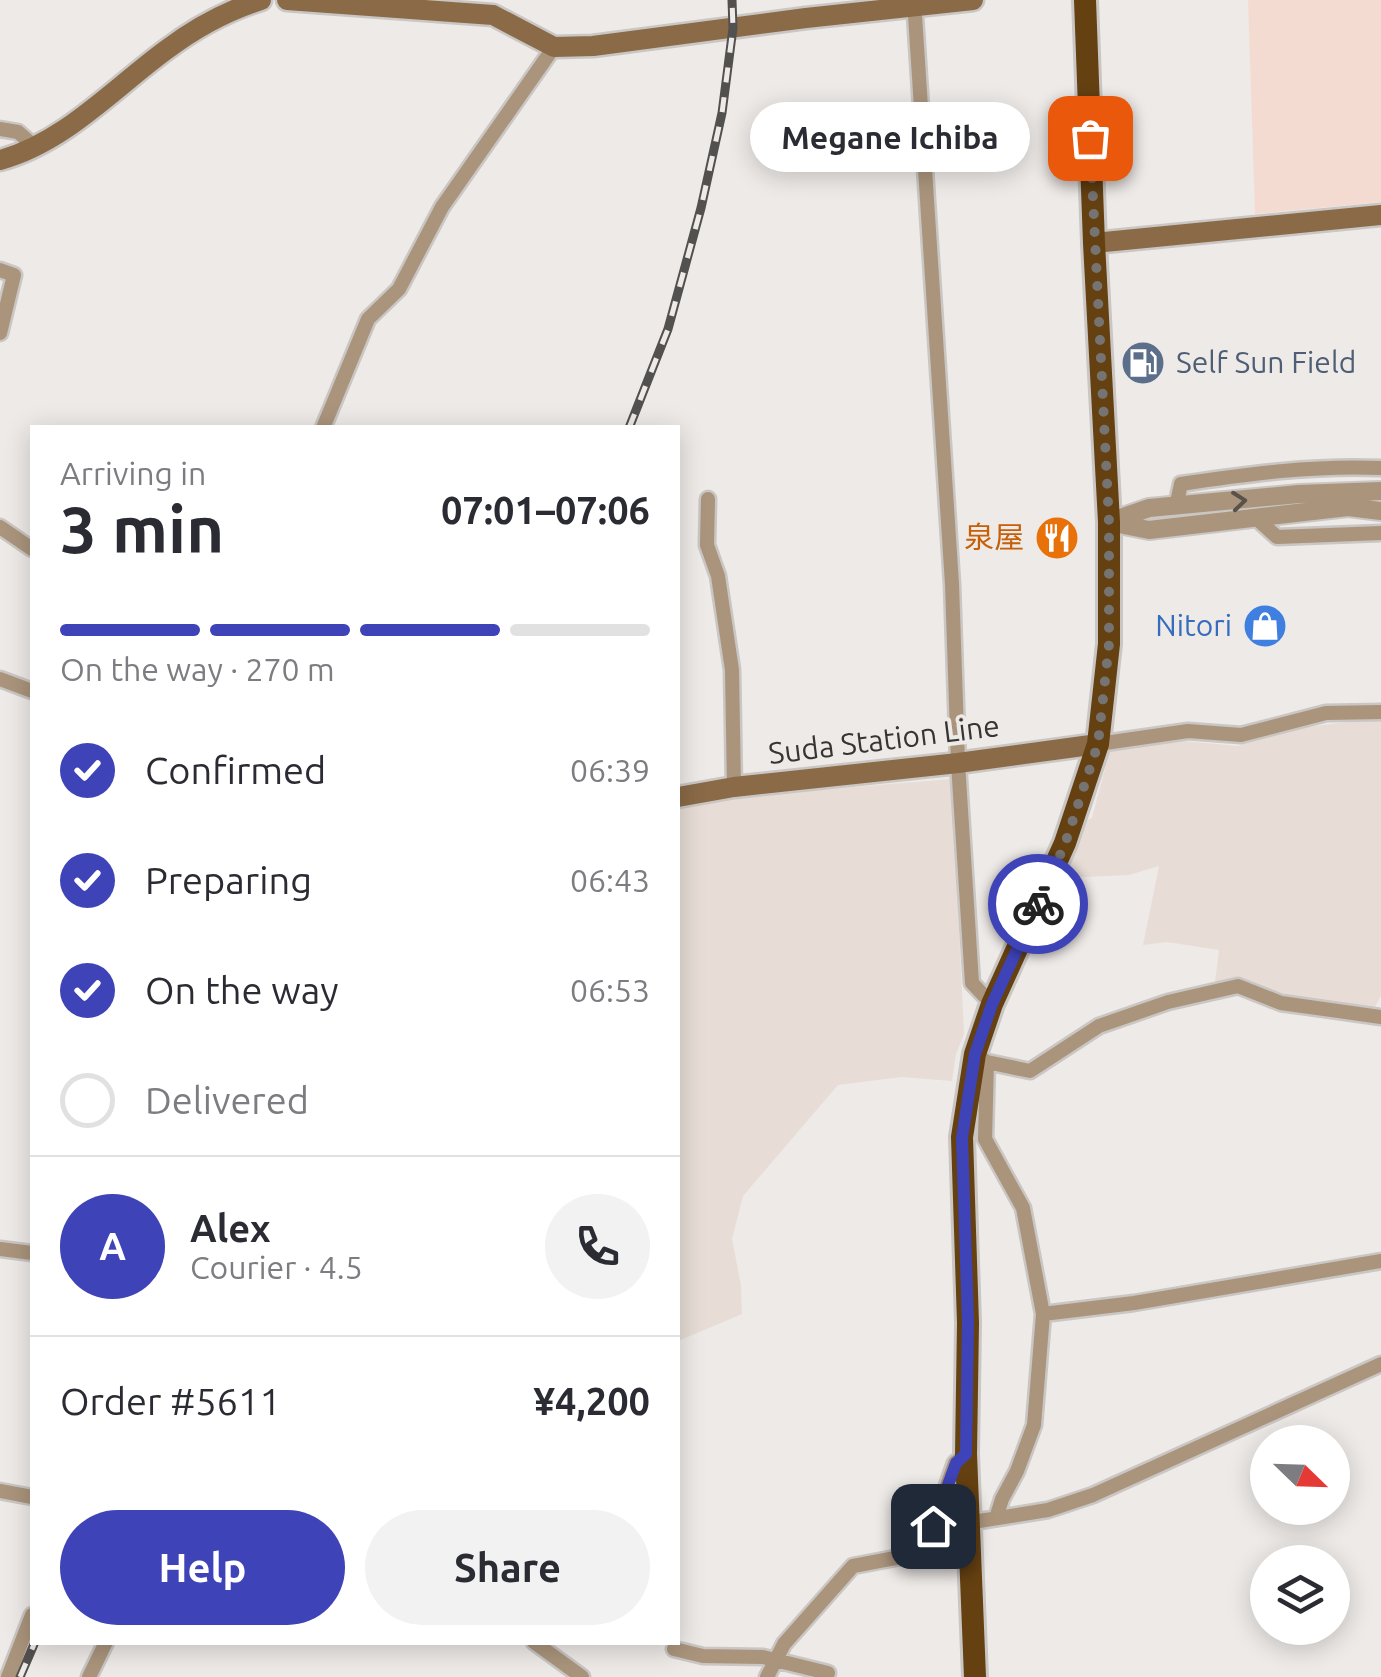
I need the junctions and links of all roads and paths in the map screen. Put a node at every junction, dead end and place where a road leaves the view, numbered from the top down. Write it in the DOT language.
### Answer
graph roads {
  1 [pos="261,0"];
  2 [pos="287,0"];
  3 [pos="973,0"];
  4 [pos="1085,0"];
  5 [pos="914,4"];
  6 [pos="554,46"];
  7 [pos="0,130"];
  8 [pos="35,147"];
  9 [pos="0,160"];
  10 [pos="1381,215"];
  11 [pos="1094,242"];
  12 [pos="0,270"];
  13 [pos="0,333"];
  14 [pos="323,425"];
  15 [pos="1381,468"];
  16 [pos="1381,491"];
  17 [pos="708,498"];
  18 [pos="1176,507"];
  19 [pos="1381,511"];
  20 [pos="1255,517"];
  21 [pos="1109,522"];
  22 [pos="0,528"];
  23 [pos="1381,533"];
  24 [pos="30,548"];
  25 [pos="0,679"];
  26 [pos="30,691"];
  27 [pos="1381,712"];
  28 [pos="1098,744"];
  29 [pos="958,763"];
  30 [pos="734,787"];
  31 [pos="680,797"];
  32 [pos="992,1004"];
  33 [pos="1381,1017"];
  34 [pos="981,1058"];
  35 [pos="0,1249"];
  36 [pos="30,1253"];
  37 [pos="1381,1261"];
  38 [pos="1043,1314"];
  39 [pos="1381,1364"];
  40 [pos="966,1454"];
  41 [pos="0,1491"];
  42 [pos="30,1497"];
  43 [pos="996,1518"];
  44 [pos="967,1523"];
  45 [pos="30,1621"];
  46 [pos="105,1645"];
  47 [pos="538,1645"];
  48 [pos="674,1650"];
  49 [pos="776,1659"];
  50 [pos="828,1673"];
  51 [pos="8,1677"];
  52 [pos="89,1677"];
  53 [pos="582,1677"];
  54 [pos="767,1677"];
  55 [pos="975,1677"];
  1 -- 8 [label="main road"];
  2 -- 6 [label="main road"];
  3 -- 5 [label="main road"];
  4 -- 11 [label="highway"];
  5 -- 6 [label="main road"];
  5 -- 29 [label="street"];
  6 -- 14 [label="street"];
  7 -- 8 [label="street"];
  8 -- 9 [label="main road"];
  10 -- 11 [label="main road"];
  11 -- 21 [label="highway"];
  12 -- 13 [label="street"];
  15 -- 18 [label="street"];
  18 -- 16 [label="street, one-way"];
  17 -- 30 [label="street"];
  18 -- 21 [label="street"];
  19 -- 20 [label="street"];
  20 -- 21 [label="street"];
  20 -- 23 [label="street"];
  21 -- 28 [label="highway"];
  22 -- 24 [label="street"];
  25 -- 26 [label="street"];
  27 -- 28 [label="street"];
  28 -- 29 [label="main road, Suda Station Line"];
  28 -- 32 [label="highway"];
  29 -- 30 [label="main road, Suda Station Line"];
  29 -- 32 [label="street"];
  30 -- 31 [label="main road, Suda Station Line"];
  32 -- 34 [label="highway"];
  33 -- 34 [label="street"];
  34 -- 38 [label="street"];
  34 -- 40 [label="highway"];
  35 -- 36 [label="street"];
  37 -- 38 [label="street"];
  38 -- 43 [label="street"];
  39 -- 43 [label="street"];
  40 -- 44 [label="highway"];
  40 -- 49 [label="street"];
  41 -- 42 [label="street"];
  43 -- 44 [label="street"];
  44 -- 55 [label="highway"];
  45 -- 51 [label="street"];
  46 -- 52 [label="street"];
  47 -- 53 [label="street"];
  48 -- 49 [label="street"];
  49 -- 50 [label="street"];
  49 -- 54 [label="street"];
}
